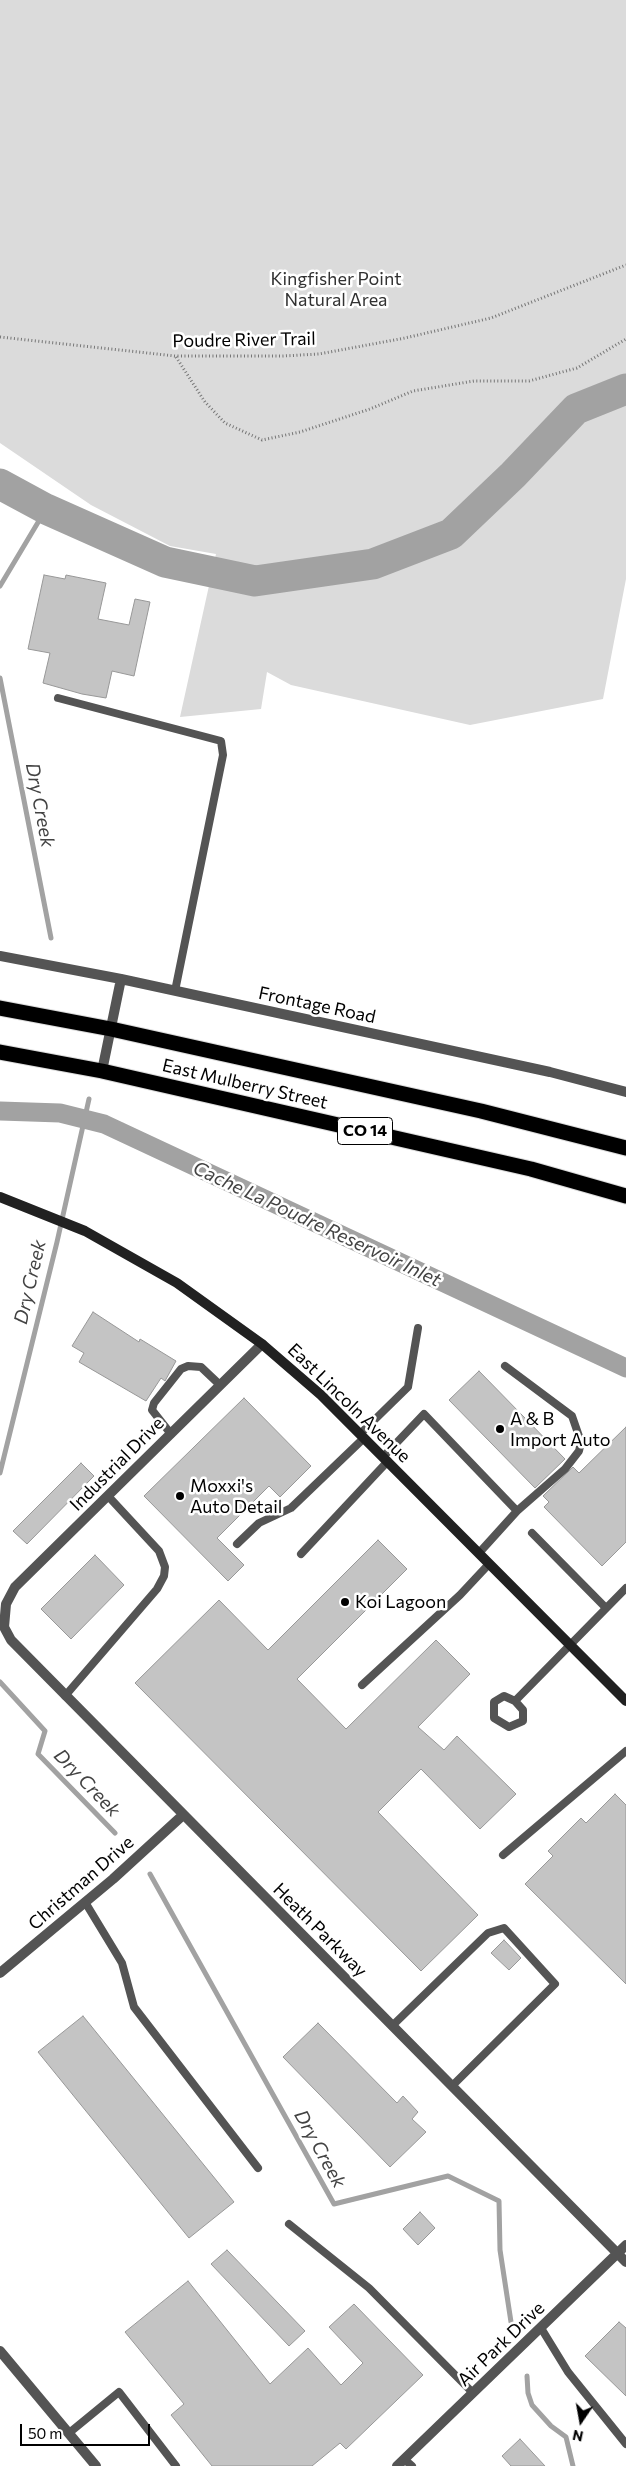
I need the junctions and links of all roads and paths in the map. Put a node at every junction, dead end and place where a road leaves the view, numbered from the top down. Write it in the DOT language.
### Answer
graph roads {
  1 [pos="626,265"];
  2 [pos="0,336"];
  3 [pos="626,339"];
  4 [pos="175,356"];
  5 [pos="58,698"];
  6 [pos="0,956"];
  7 [pos="121,979"];
  8 [pos="175,991"];
  9 [pos="0,1008"];
  10 [pos="111,1029"];
  11 [pos="0,1052"];
  12 [pos="102,1070"];
  13 [pos="626,1092"];
  14 [pos="626,1148"];
  15 [pos="626,1196"];
  16 [pos="0,1197"];
  17 [pos="418,1328"];
  18 [pos="262,1344"];
  19 [pos="505,1366"];
  20 [pos="220,1385"];
  21 [pos="171,1434"];
  22 [pos="362,1436"];
  23 [pos="385,1459"];
  24 [pos="108,1496"];
  25 [pos="517,1511"];
  26 [pos="532,1533"];
  27 [pos="237,1544"];
  28 [pos="479,1553"];
  29 [pos="301,1554"];
  30 [pos="489,1564"];
  31 [pos="626,1588"];
  32 [pos="606,1608"];
  33 [pos="4,1614"];
  34 [pos="570,1645"];
  35 [pos="362,1685"];
  36 [pos="65,1696"];
  37 [pos="515,1701"];
  38 [pos="626,1701"];
  39 [pos="626,1751"];
  40 [pos="183,1815"];
  41 [pos="503,1854"];
  42 [pos="85,1902"];
  43 [pos="0,1973"];
  44 [pos="392,2026"];
  45 [pos="452,2086"];
  46 [pos="258,2168"];
  47 [pos="289,2224"];
  48 [pos="626,2245"];
  49 [pos="617,2253"];
  50 [pos="626,2262"];
  51 [pos="541,2328"];
  52 [pos="0,2351"];
  53 [pos="473,2393"];
  54 [pos="68,2433"];
  55 [pos="626,2444"];
  56 [pos="405,2464"];
  57 [pos="96,2466"];
  58 [pos="176,2466"];
  1 -- 4 [label="path, Poudre River Trail"];
  2 -- 4 [label="path, Poudre River Trail"];
  3 -- 4 [label="path"];
  5 -- 8 [label="lane"];
  6 -- 7 [label="street, Frontage Road"];
  7 -- 8 [label="street, Frontage Road"];
  7 -- 10 [label="street"];
  8 -- 13 [label="street, Frontage Road"];
  9 -- 10 [label="highway, East Mulberry Street / CO 14"];
  10 -- 12 [label="street"];
  10 -- 14 [label="highway, East Mulberry Street / CO 14"];
  11 -- 12 [label="highway, East Mulberry Street / CO 14"];
  12 -- 15 [label="highway, East Mulberry Street / CO 14"];
  16 -- 18 [label="street, East Lincoln Avenue"];
  17 -- 22 [label="lane"];
  18 -- 20 [label="street, Industrial Drive"];
  18 -- 22 [label="street, East Lincoln Avenue"];
  19 -- 25 [label="lane"];
  20 -- 21 [label="street, Industrial Drive"];
  20 -- 21 [label="lane"];
  21 -- 24 [label="street, Industrial Drive"];
  22 -- 23 [label="street, East Lincoln Avenue"];
  22 -- 27 [label="lane"];
  23 -- 25 [label="lane"];
  23 -- 28 [label="street, East Lincoln Avenue"];
  23 -- 29 [label="lane"];
  24 -- 33 [label="street, Industrial Drive"];
  24 -- 36 [label="lane"];
  25 -- 28 [label="lane"];
  26 -- 32 [label="lane"];
  28 -- 30 [label="street, East Lincoln Avenue"];
  30 -- 34 [label="street, East Lincoln Avenue"];
  30 -- 35 [label="lane"];
  31 -- 32 [label="lane"];
  32 -- 34 [label="lane"];
  33 -- 36 [label="street, Heath Parkway"];
  34 -- 37 [label="lane"];
  34 -- 38 [label="street, East Lincoln Avenue"];
  36 -- 40 [label="street, Heath Parkway"];
  37 -- 37 [label="lane"];
  39 -- 41 [label="lane"];
  40 -- 42 [label="street, Christman Drive"];
  40 -- 44 [label="street, Heath Parkway"];
  42 -- 43 [label="street, Christman Drive"];
  42 -- 46 [label="lane"];
  44 -- 45 [label="street, Heath Parkway"];
  44 -- 45 [label="lane"];
  45 -- 49 [label="street, Heath Parkway"];
  47 -- 53 [label="lane"];
  48 -- 49 [label="street, Air Park Drive"];
  49 -- 50 [label="street, Heath Parkway"];
  49 -- 51 [label="street, Air Park Drive"];
  51 -- 53 [label="street, Air Park Drive"];
  51 -- 55 [label="lane"];
  52 -- 54 [label="street"];
  53 -- 56 [label="street, Air Park Drive"];
  54 -- 57 [label="street"];
  54 -- 58 [label="lane"];
}
